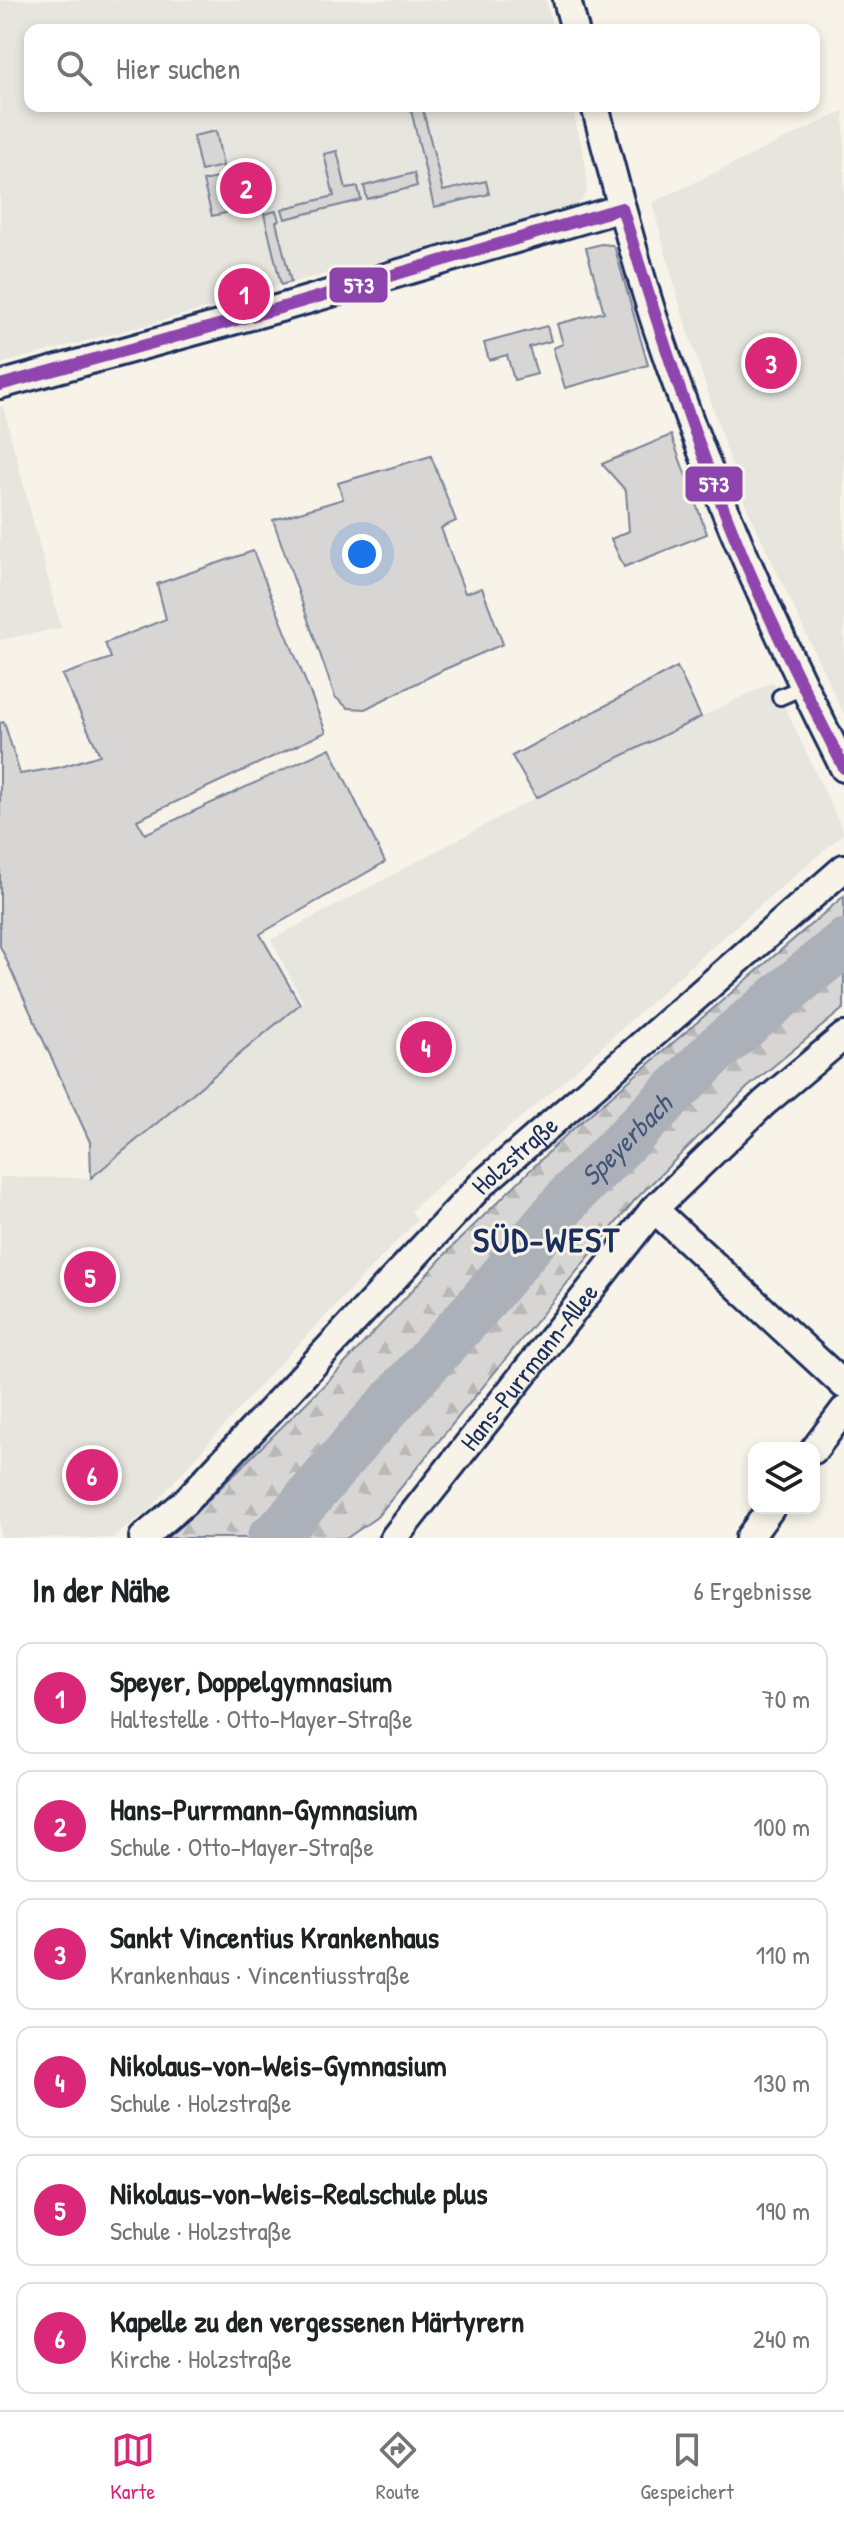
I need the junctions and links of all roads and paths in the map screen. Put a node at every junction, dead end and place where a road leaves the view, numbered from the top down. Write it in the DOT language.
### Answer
graph roads {
  1 [pos="567,0"];
  2 [pos="573,24"];
  3 [pos="597,112"];
  4 [pos="622,208"];
  5 [pos="0,385"];
  6 [pos="844,768"];
  7 [pos="844,868"];
  8 [pos="844,1036"];
  9 [pos="654,1209"];
  10 [pos="844,1385"];
  11 [pos="844,1410"];
  12 [pos="820,1442"];
  13 [pos="767,1514"];
  14 [pos="143,1538"];
  15 [pos="394,1538"];
  16 [pos="749,1538"];
  1 -- 2 [label="street"];
  3 -- 4 [label="street"];
  4 -- 5 [label="street"];
  4 -- 6 [label="street"];
  7 -- 14 [label="street, Holzstraße"];
  8 -- 9 [label="street, Hans-Purrmann-Allee"];
  9 -- 10 [label="street"];
  9 -- 15 [label="street, Hans-Purrmann-Allee"];
  11 -- 12 [label="street"];
  13 -- 16 [label="street"];
}
